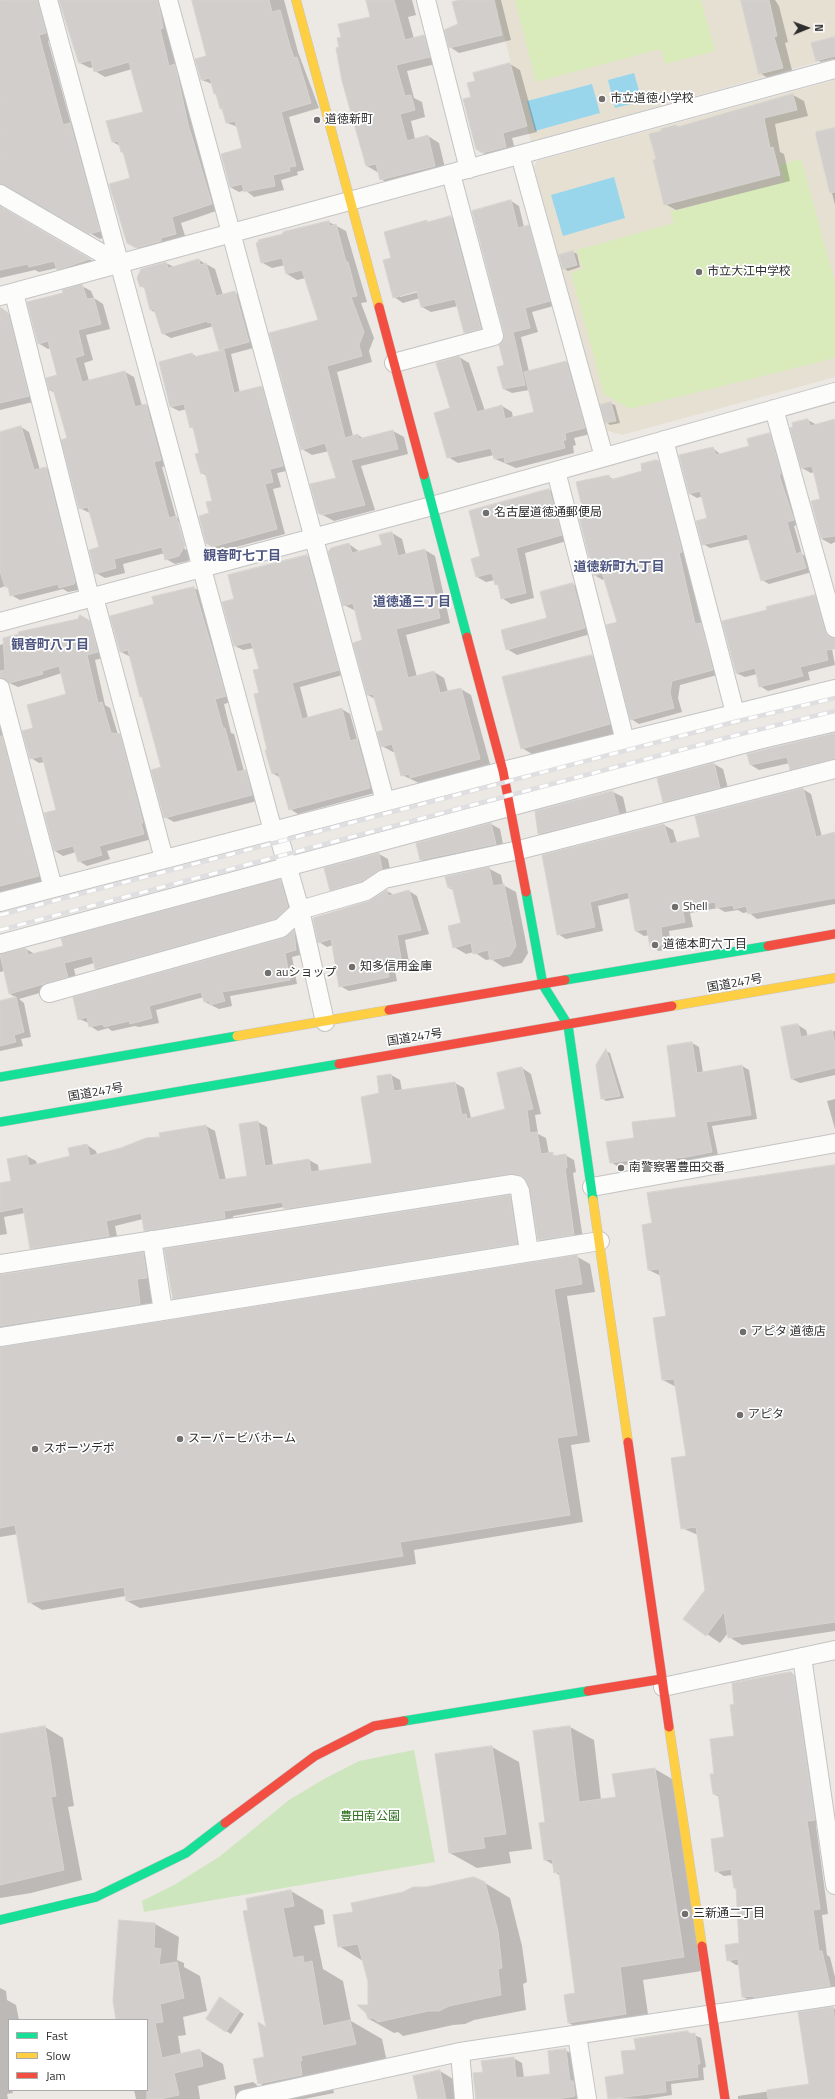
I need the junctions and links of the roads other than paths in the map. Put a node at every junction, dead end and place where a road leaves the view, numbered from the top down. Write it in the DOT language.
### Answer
graph roads {
  1 [pos="48,0"];
  2 [pos="168,0"];
  3 [pos="296,0"];
  4 [pos="426,0"];
  5 [pos="835,69"];
  6 [pos="520,155"];
  7 [pos="469,169"];
  8 [pos="451,174"];
  9 [pos="0,194"];
  10 [pos="350,201"];
  11 [pos="231,234"];
  12 [pos="120,264"];
  13 [pos="7,294"];
  14 [pos="394,363"];
  15 [pos="835,392"];
  16 [pos="774,409"];
  17 [pos="664,440"];
  18 [pos="604,457"];
  19 [pos="556,471"];
  20 [pos="432,506"];
  21 [pos="313,538"];
  22 [pos="202,568"];
  23 [pos="92,597"];
  24 [pos="0,622"];
  25 [pos="835,628"];
  26 [pos="0,688"];
  27 [pos="835,689"];
  28 [pos="735,713"];
  29 [pos="835,722"];
  30 [pos="625,741"];
  31 [pos="835,768"];
  32 [pos="503,771"];
  33 [pos="385,801"];
  34 [pos="511,808"];
  35 [pos="275,830"];
  36 [pos="519,850"];
  37 [pos="164,859"];
  38 [pos="289,868"];
  39 [pos="53,888"];
  40 [pos="0,902"];
  41 [pos="300,910"];
  42 [pos="835,934"];
  43 [pos="0,944"];
  44 [pos="835,978"];
  45 [pos="544,985"];
  46 [pos="49,993"];
  47 [pos="326,1022"];
  48 [pos="568,1025"];
  49 [pos="0,1077"];
  50 [pos="0,1122"];
  51 [pos="835,1143"];
  52 [pos="592,1187"];
  53 [pos="152,1240"];
  54 [pos="600,1241"];
  55 [pos="529,1252"];
  56 [pos="0,1264"];
  57 [pos="163,1311"];
  58 [pos="0,1337"];
  59 [pos="835,1650"];
  60 [pos="802,1657"];
  61 [pos="662,1683"];
  62 [pos="835,1885"];
  63 [pos="0,1920"];
  64 [pos="835,1996"];
  65 [pos="712,2015"];
  66 [pos="577,2035"];
  67 [pos="460,2052"];
  68 [pos="280,2096"];
  69 [pos="245,2099"];
  70 [pos="464,2099"];
  71 [pos="587,2099"];
  72 [pos="725,2099"];
  1 -- 12 [label="street"];
  2 -- 11 [label="street"];
  3 -- 10 [label="main road"];
  4 -- 7 [label="street"];
  5 -- 6 [label="street"];
  6 -- 7 [label="street"];
  6 -- 18 [label="street"];
  7 -- 8 [label="street"];
  8 -- 10 [label="street"];
  8 -- 14 [label="street"];
  9 -- 12 [label="street"];
  10 -- 11 [label="street"];
  10 -- 14 [label="main road"];
  11 -- 12 [label="street"];
  11 -- 21 [label="street"];
  12 -- 13 [label="street"];
  12 -- 22 [label="street"];
  13 -- 23 [label="street"];
  14 -- 20 [label="main road"];
  15 -- 16 [label="street"];
  16 -- 17 [label="street"];
  16 -- 25 [label="street"];
  17 -- 18 [label="street"];
  17 -- 28 [label="street"];
  18 -- 19 [label="street"];
  19 -- 20 [label="street"];
  19 -- 30 [label="street"];
  20 -- 21 [label="street"];
  20 -- 32 [label="main road"];
  21 -- 22 [label="street"];
  21 -- 33 [label="street"];
  22 -- 23 [label="street"];
  22 -- 35 [label="street"];
  23 -- 24 [label="street"];
  23 -- 37 [label="street"];
  26 -- 39 [label="street"];
  27 -- 28 [label="street"];
  28 -- 30 [label="street"];
  29 -- 34 [label="street"];
  30 -- 32 [label="street"];
  31 -- 36 [label="street"];
  32 -- 33 [label="street"];
  32 -- 34 [label="main road"];
  33 -- 35 [label="street"];
  34 -- 36 [label="main road"];
  34 -- 38 [label="street"];
  35 -- 37 [label="street"];
  35 -- 38 [label="street"];
  36 -- 41 [label="street"];
  36 -- 45 [label="main road"];
  37 -- 39 [label="street"];
  38 -- 41 [label="street"];
  38 -- 43 [label="street"];
  39 -- 40 [label="street"];
  41 -- 46 [label="street"];
  41 -- 47 [label="street"];
  42 -- 45 [label="main road"];
  44 -- 48 [label="main road, 国道247号"];
  45 -- 47 [label="main road"];
  45 -- 48 [label="main road"];
  47 -- 49 [label="main road"];
  48 -- 50 [label="main road, 国道247号"];
  48 -- 52 [label="main road"];
  51 -- 52 [label="street"];
  52 -- 54 [label="main road"];
  53 -- 55 [label="street"];
  53 -- 56 [label="street"];
  53 -- 57 [label="street"];
  54 -- 55 [label="street"];
  54 -- 61 [label="main road"];
  55 -- 57 [label="street"];
  57 -- 58 [label="street"];
  59 -- 60 [label="street"];
  60 -- 61 [label="street"];
  60 -- 62 [label="street"];
  61 -- 63 [label="main road"];
  61 -- 65 [label="main road"];
  64 -- 65 [label="street"];
  65 -- 66 [label="street"];
  65 -- 72 [label="main road"];
  66 -- 67 [label="street"];
  66 -- 71 [label="street"];
  67 -- 68 [label="street"];
  67 -- 70 [label="street"];
  68 -- 69 [label="street"];
}
